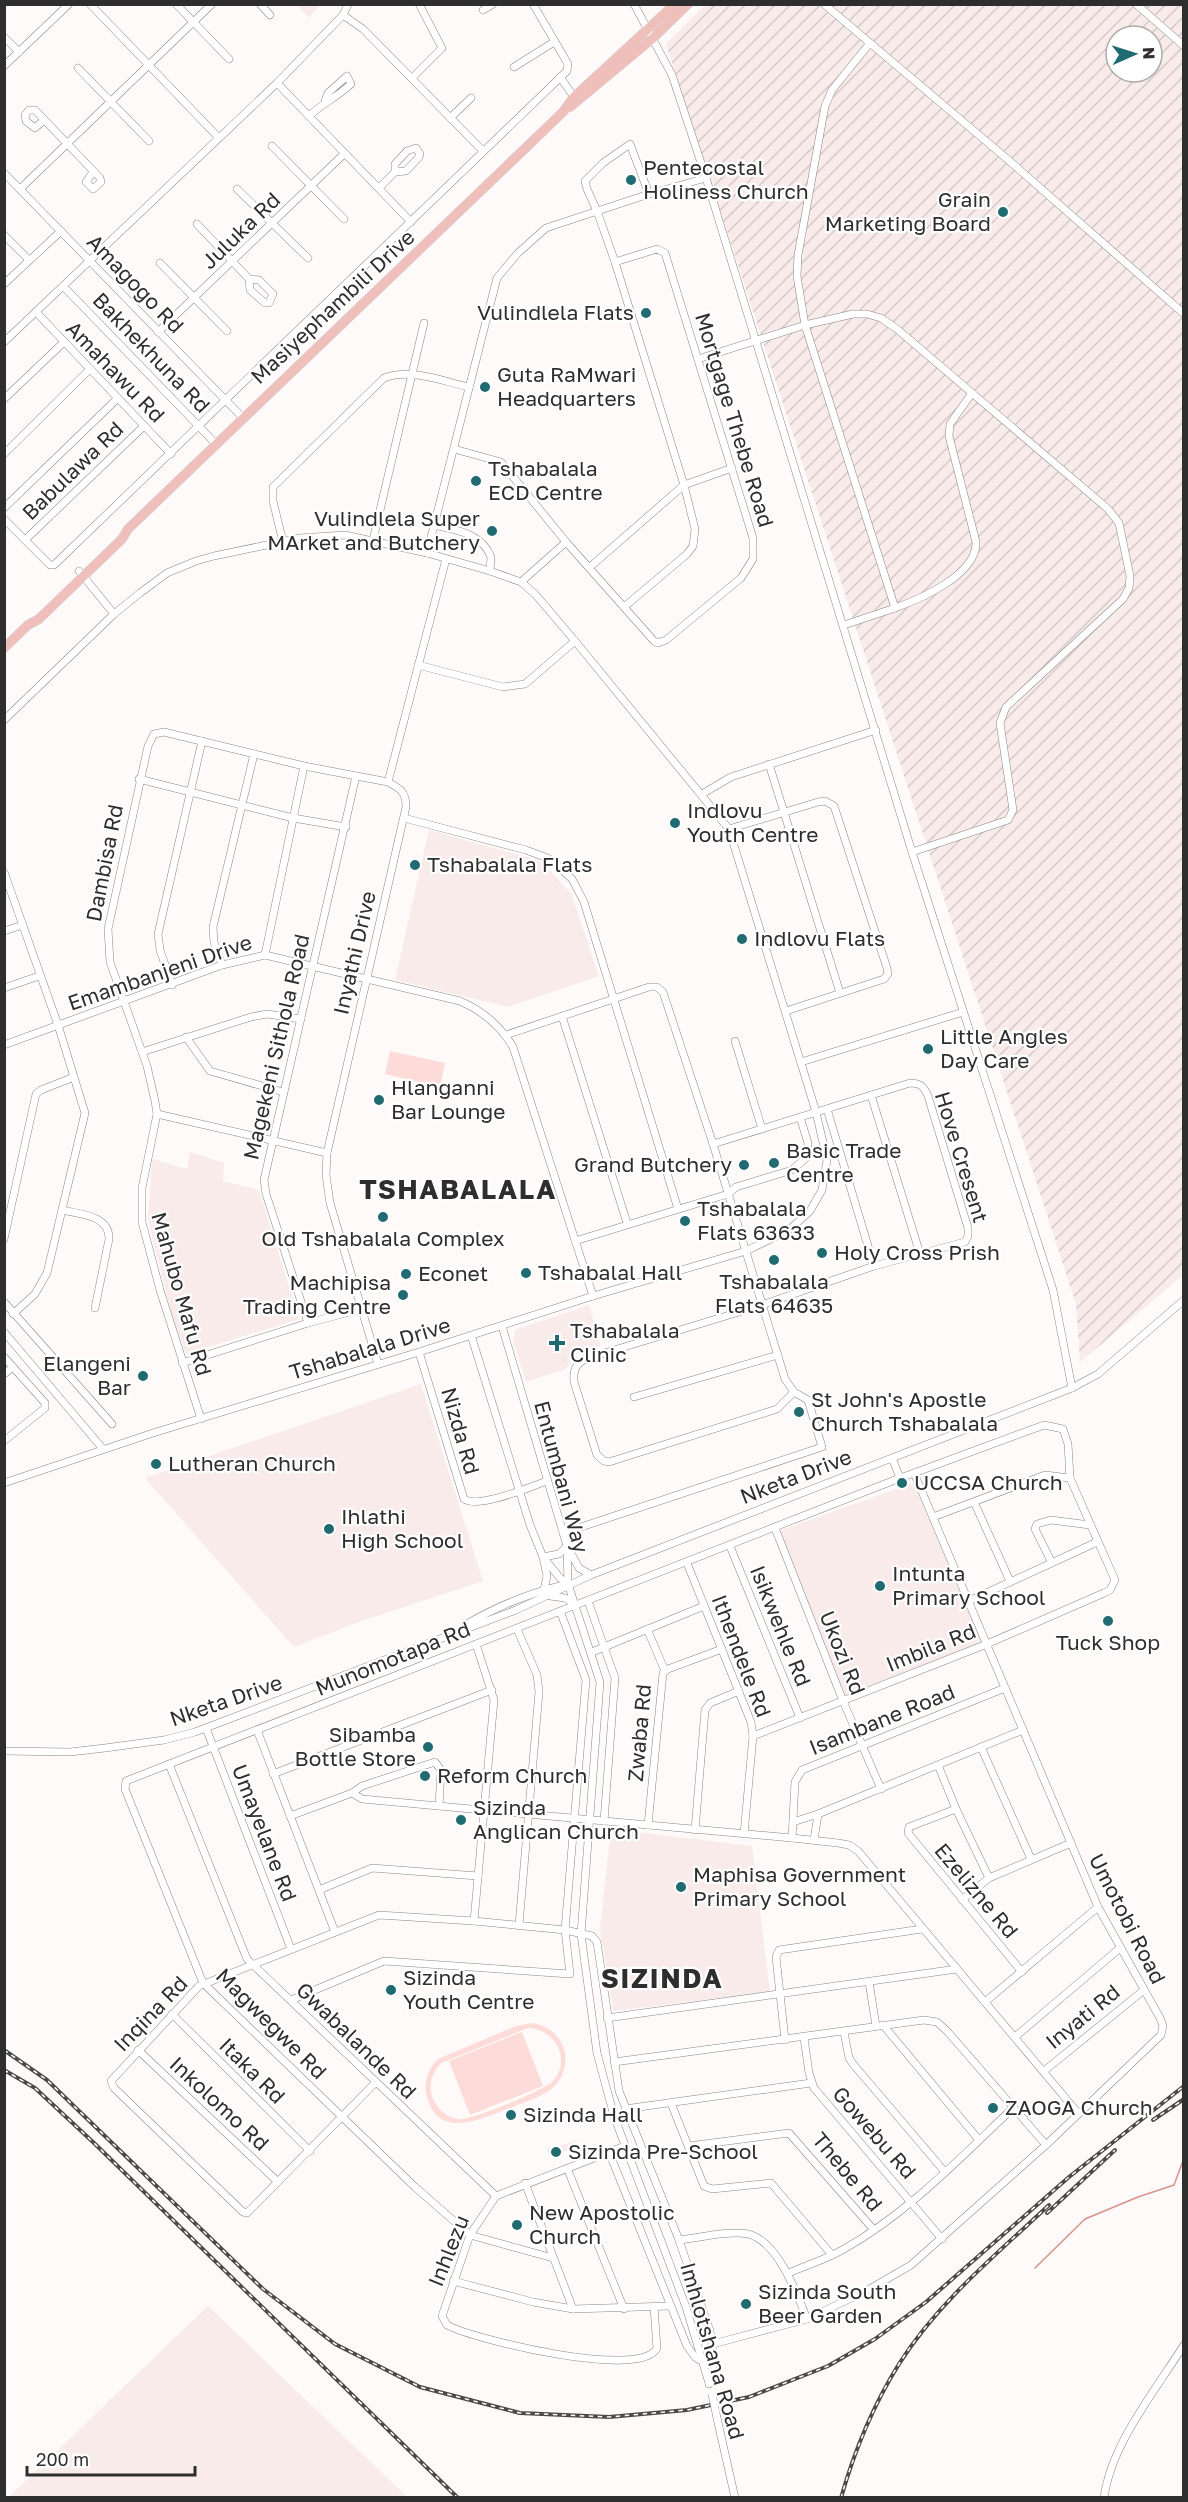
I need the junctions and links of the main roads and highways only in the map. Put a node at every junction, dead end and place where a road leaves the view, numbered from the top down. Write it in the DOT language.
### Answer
graph roads {
  1 [pos="675,4"];
  2 [pos="688,4"];
  3 [pos="651,34"];
  4 [pos="562,112"];
  5 [pos="4,648"];
  1 -- 3 [label="main road, Masiyephambili Drive"];
  2 -- 3 [label="main road, Masiyephambili Drive"];
  3 -- 4 [label="main road, Masiyephambili Drive"];
  3 -- 4 [label="main road, Masiyephambili Drive"];
  4 -- 5 [label="main road, Masiyephambili Drive"];
}
